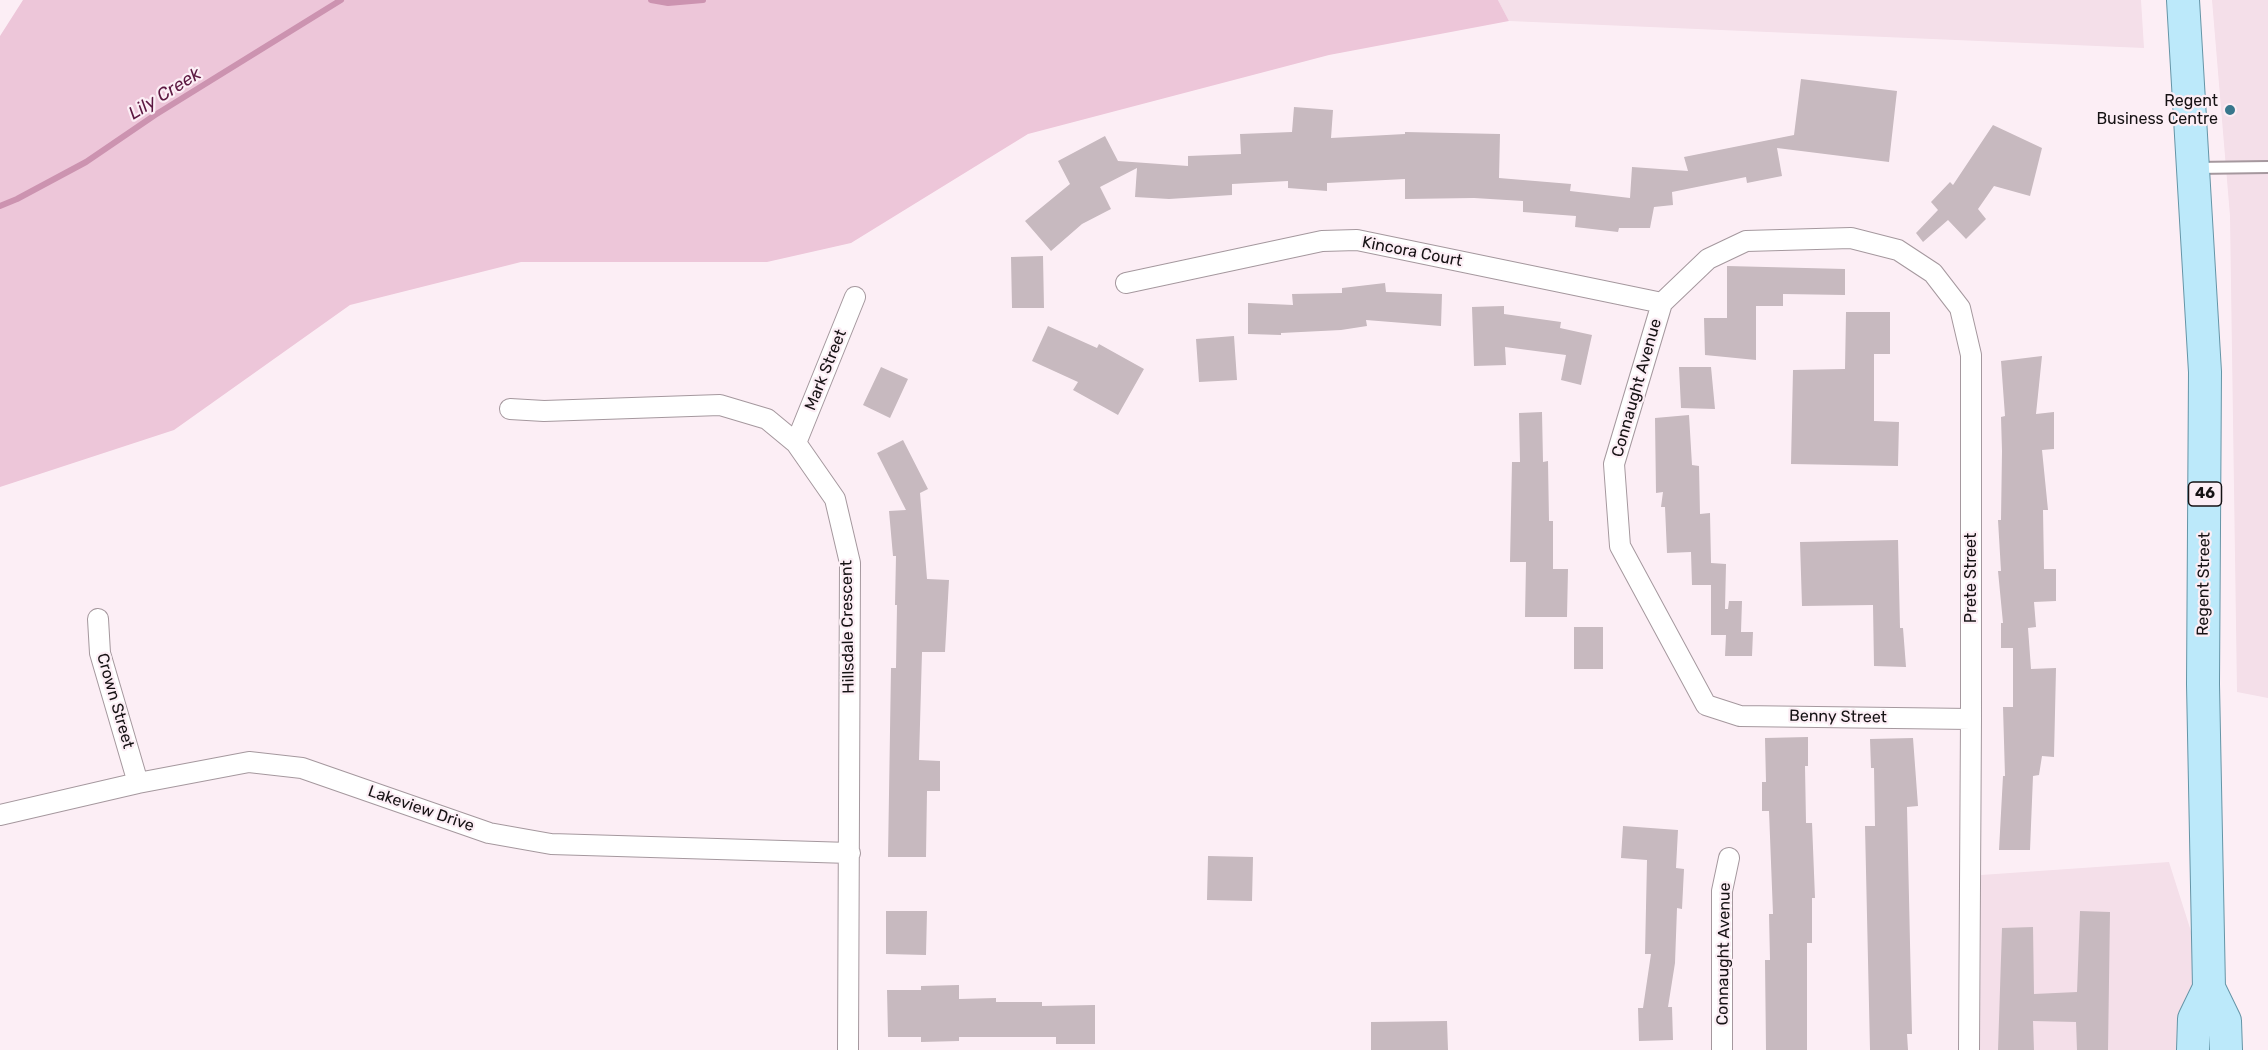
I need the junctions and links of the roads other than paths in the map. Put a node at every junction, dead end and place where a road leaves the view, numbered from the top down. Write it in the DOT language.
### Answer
graph roads {
  1 [pos="2183,0"];
  2 [pos="2268,167"];
  3 [pos="2191,168"];
  4 [pos="1785,240"];
  5 [pos="1126,283"];
  6 [pos="855,297"];
  7 [pos="1662,303"];
  8 [pos="510,409"];
  9 [pos="796,443"];
  10 [pos="98,619"];
  11 [pos="1706,705"];
  12 [pos="1971,718"];
  13 [pos="138,783"];
  14 [pos="0,815"];
  15 [pos="850,853"];
  16 [pos="1729,858"];
  17 [pos="2210,988"];
  18 [pos="848,1050"];
  19 [pos="1722,1050"];
  20 [pos="1969,1050"];
  21 [pos="2193,1050"];
  22 [pos="2226,1050"];
  1 -- 3 [label="main road, Regent Street / 46"];
  2 -- 3 [label="lane"];
  3 -- 17 [label="main road, Regent Street / 46"];
  4 -- 7 [label="street, Connaught Avenue"];
  4 -- 12 [label="street, Prete Street"];
  5 -- 7 [label="street, Kincora Court"];
  6 -- 9 [label="street, Mark Street"];
  7 -- 11 [label="street, Connaught Avenue"];
  8 -- 9 [label="street, Hillsdale Crescent"];
  9 -- 15 [label="street, Hillsdale Crescent"];
  10 -- 13 [label="street, Crown Street"];
  11 -- 12 [label="street, Benny Street"];
  12 -- 20 [label="street, Prete Street"];
  13 -- 14 [label="street, Lakeview Drive"];
  13 -- 15 [label="street, Lakeview Drive"];
  15 -- 18 [label="street, Hillsdale Crescent"];
  16 -- 19 [label="street, Connaught Avenue"];
  17 -- 21 [label="main road, Regent Street / 46"];
  17 -- 22 [label="main road, Regent Street / 46"];
}
